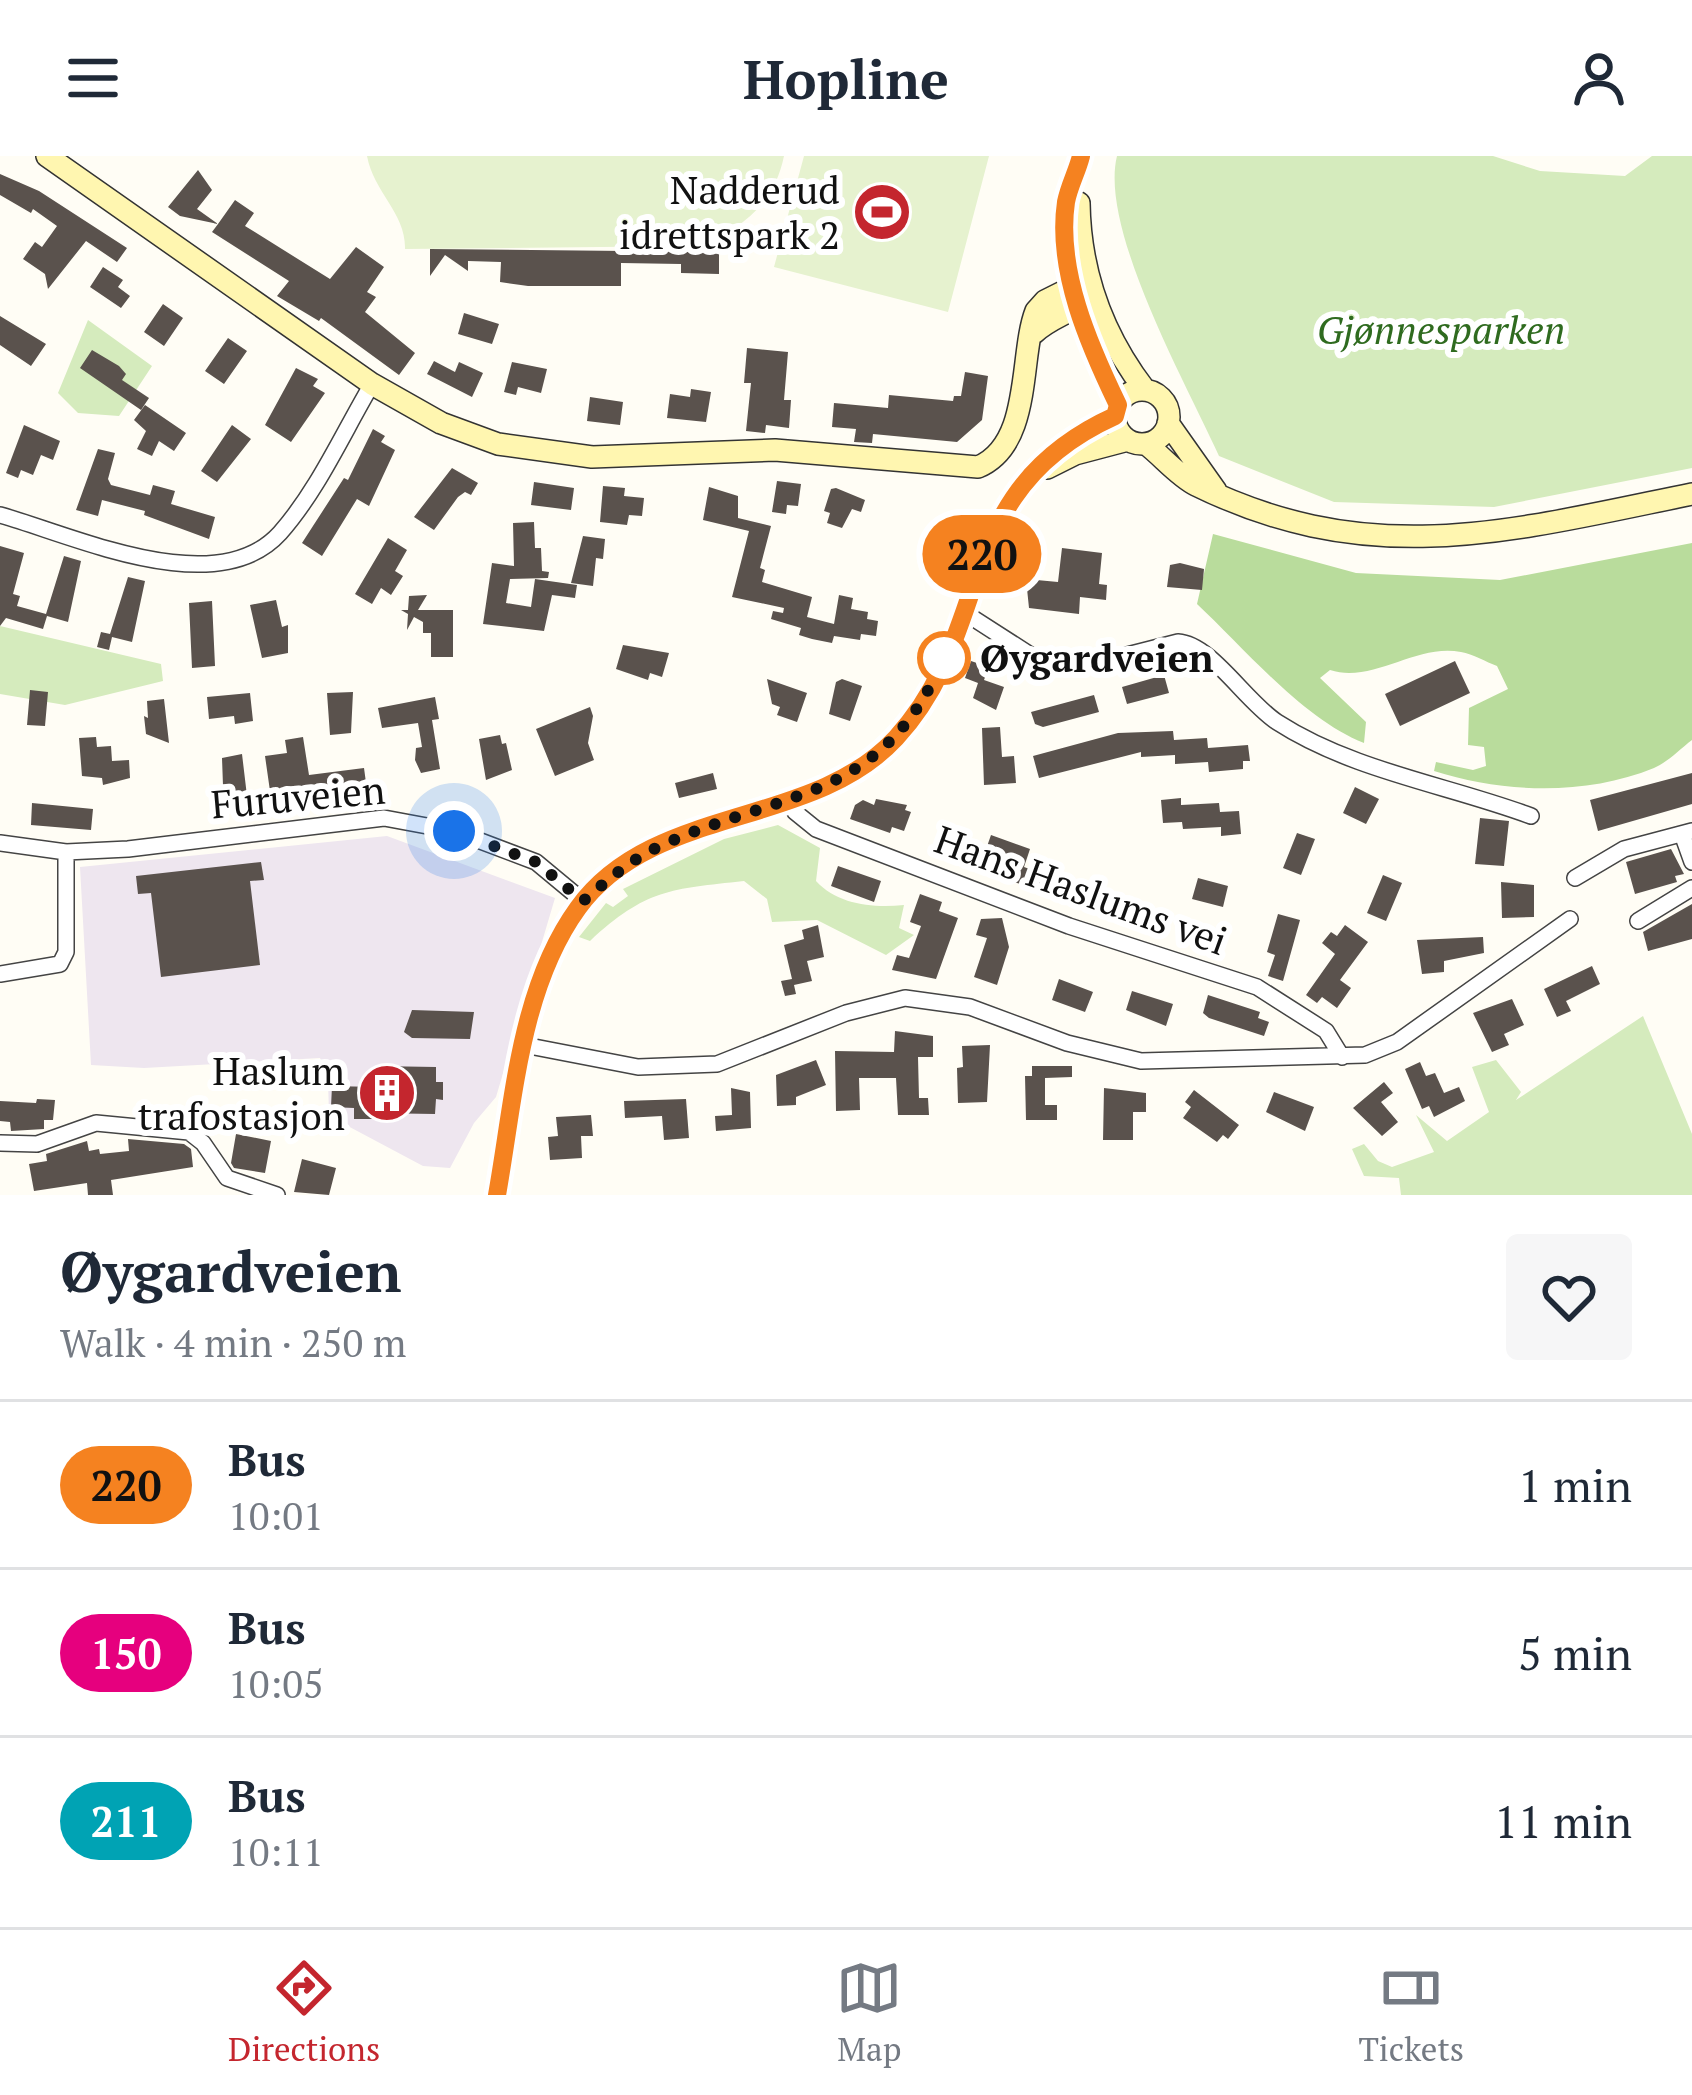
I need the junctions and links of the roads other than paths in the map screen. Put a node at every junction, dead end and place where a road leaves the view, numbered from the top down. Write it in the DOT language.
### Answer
graph roads {
  1 [pos="47,156"];
  2 [pos="1079,164"];
  3 [pos="1082,296"];
  4 [pos="372,384"];
  5 [pos="1145,390"];
  6 [pos="1117,410"];
  7 [pos="1168,423"];
  8 [pos="1137,442"];
  9 [pos="1030,477"];
  10 [pos="1216,492"];
  11 [pos="1692,494"];
  12 [pos="0,515"];
  13 [pos="962,611"];
  14 [pos="790,800"];
  15 [pos="1531,817"];
  16 [pos="1687,832"];
  17 [pos="0,843"];
  18 [pos="66,852"];
  19 [pos="1692,862"];
  20 [pos="1575,878"];
  21 [pos="1692,888"];
  22 [pos="583,901"];
  23 [pos="1570,919"];
  24 [pos="1638,921"];
  25 [pos="0,974"];
  26 [pos="524,1045"];
  27 [pos="1342,1058"];
  28 [pos="0,1143"];
  29 [pos="238,1190"];
  30 [pos="277,1195"];
  31 [pos="497,1195"];
  1 -- 4 [label="main road"];
  2 -- 3 [label="main road"];
  3 -- 4 [label="main road"];
  3 -- 5 [label="main road"];
  3 -- 6 [label="main road"];
  4 -- 12 [label="street"];
  5 -- 6 [label="main road"];
  5 -- 7 [label="main road"];
  6 -- 8 [label="main road"];
  6 -- 9 [label="main road"];
  7 -- 8 [label="main road"];
  7 -- 10 [label="main road"];
  8 -- 9 [label="main road"];
  8 -- 10 [label="main road"];
  9 -- 13 [label="main road"];
  10 -- 11 [label="main road"];
  13 -- 14 [label="main road"];
  13 -- 15 [label="street"];
  14 -- 22 [label="main road"];
  14 -- 27 [label="street, Hans Haslums vei"];
  16 -- 19 [label="street"];
  16 -- 20 [label="street"];
  17 -- 18 [label="street, Furuveien"];
  18 -- 22 [label="street, Furuveien"];
  18 -- 25 [label="street"];
  21 -- 24 [label="street"];
  22 -- 26 [label="main road"];
  23 -- 27 [label="street"];
  26 -- 27 [label="street"];
  26 -- 31 [label="main road"];
  28 -- 29 [label="street"];
  29 -- 30 [label="street"];
}
